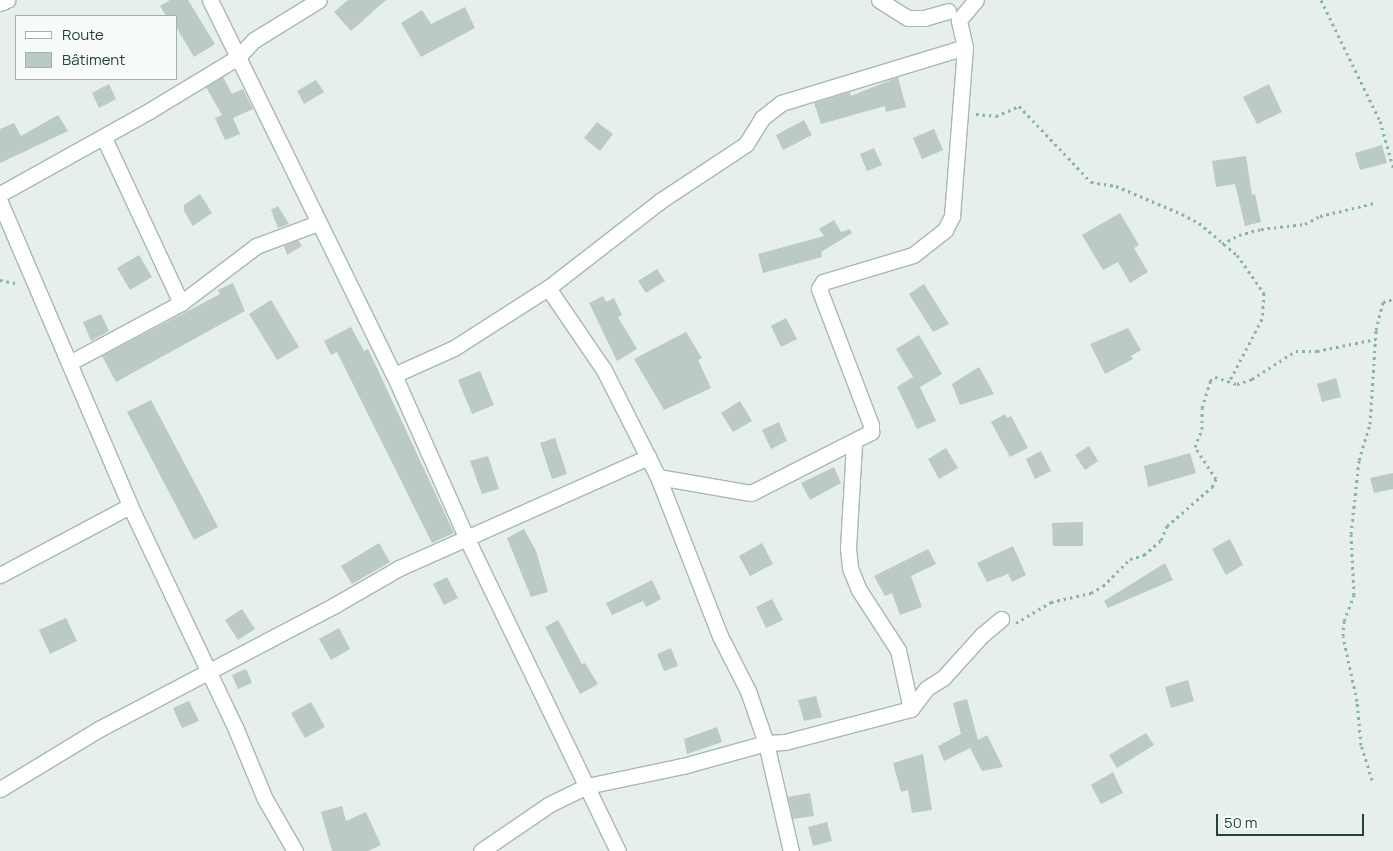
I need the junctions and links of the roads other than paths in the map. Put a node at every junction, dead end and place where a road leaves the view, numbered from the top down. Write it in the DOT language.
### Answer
graph roads {
  1 [pos="6,0"];
  2 [pos="210,0"];
  3 [pos="319,0"];
  4 [pos="879,0"];
  5 [pos="976,0"];
  6 [pos="0,3"];
  7 [pos="950,10"];
  8 [pos="966,47"];
  9 [pos="238,57"];
  10 [pos="104,138"];
  11 [pos="0,194"];
  12 [pos="0,202"];
  13 [pos="318,223"];
  14 [pos="548,288"];
  15 [pos="181,303"];
  16 [pos="70,362"];
  17 [pos="394,375"];
  18 [pos="854,444"];
  19 [pos="648,457"];
  20 [pos="658,478"];
  21 [pos="130,506"];
  22 [pos="466,537"];
  23 [pos="0,575"];
  24 [pos="1002,619"];
  25 [pos="209,672"];
  26 [pos="911,709"];
  27 [pos="766,743"];
  28 [pos="587,786"];
  29 [pos="0,789"];
  30 [pos="295,851"];
  31 [pos="481,851"];
  32 [pos="618,851"];
  33 [pos="791,851"];
  1 -- 6 [label="street"];
  2 -- 9 [label="street"];
  3 -- 9 [label="street"];
  4 -- 7 [label="street"];
  5 -- 7 [label="street"];
  7 -- 8 [label="street"];
  8 -- 14 [label="street"];
  8 -- 18 [label="street"];
  9 -- 10 [label="street"];
  9 -- 13 [label="street"];
  10 -- 11 [label="street"];
  10 -- 15 [label="street"];
  12 -- 16 [label="street"];
  13 -- 15 [label="street"];
  13 -- 17 [label="street"];
  14 -- 17 [label="street"];
  14 -- 19 [label="street"];
  15 -- 16 [label="street"];
  16 -- 21 [label="street"];
  17 -- 22 [label="street"];
  18 -- 20 [label="street"];
  18 -- 26 [label="street"];
  19 -- 20 [label="street"];
  19 -- 22 [label="street"];
  20 -- 27 [label="street"];
  21 -- 23 [label="street"];
  21 -- 25 [label="street"];
  22 -- 25 [label="street"];
  22 -- 28 [label="street"];
  24 -- 26 [label="street"];
  25 -- 29 [label="street"];
  25 -- 30 [label="street"];
  26 -- 27 [label="street"];
  27 -- 28 [label="street"];
  27 -- 33 [label="street"];
  28 -- 31 [label="street"];
  28 -- 32 [label="street"];
}
